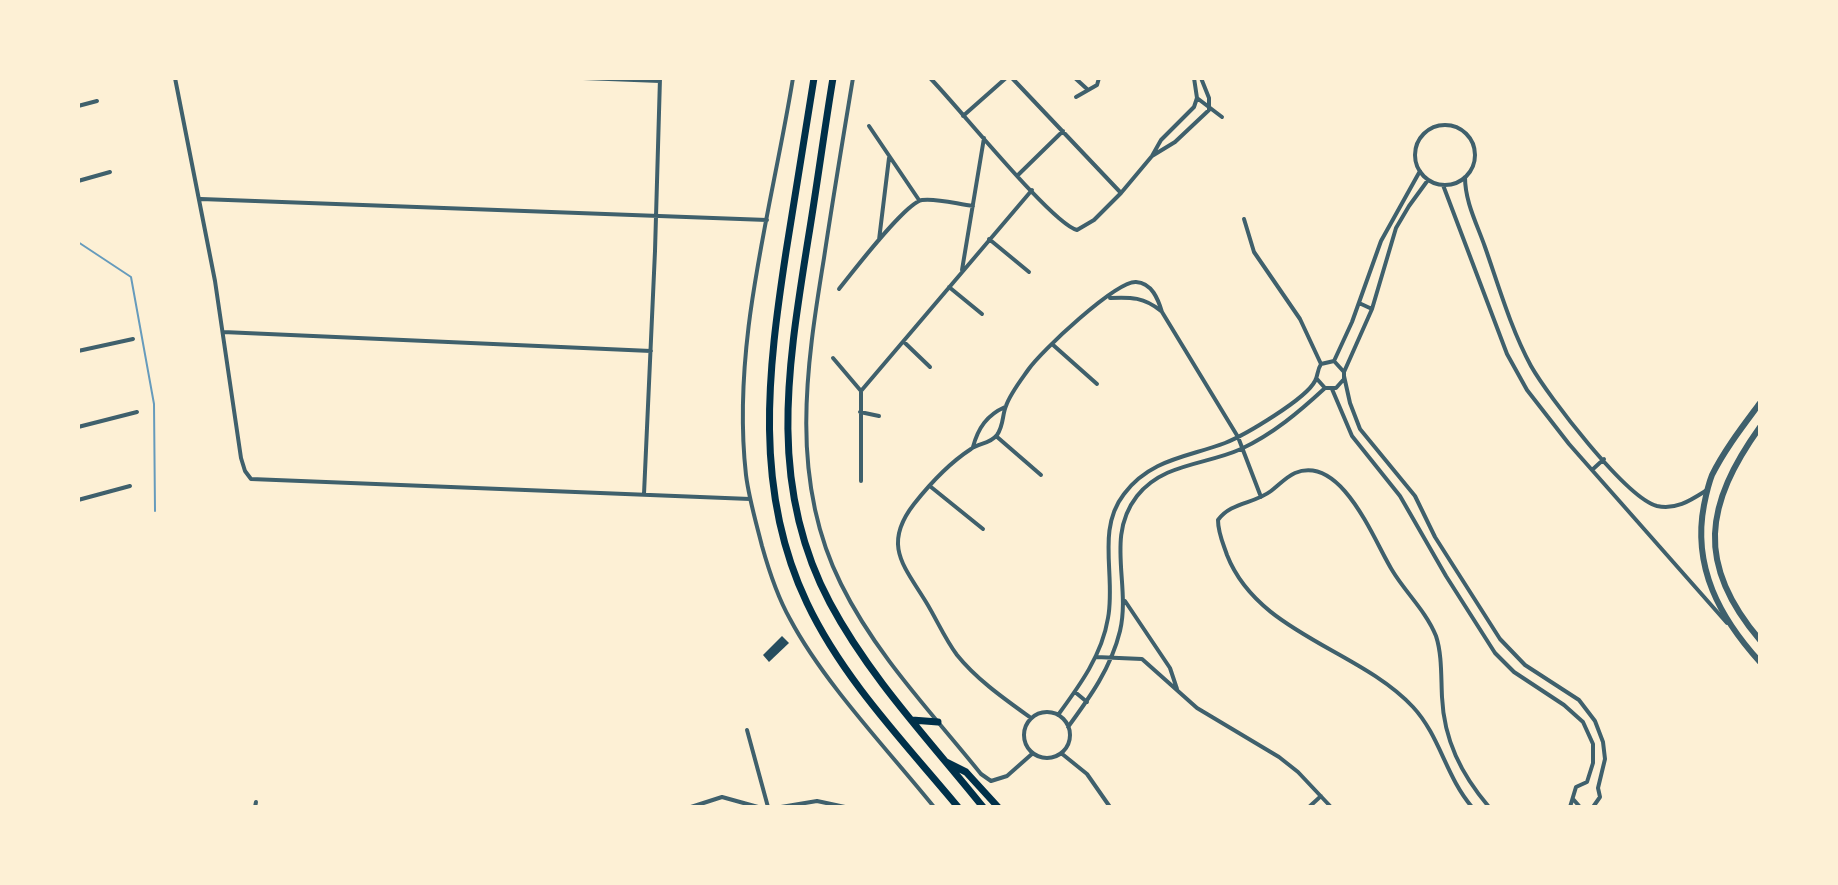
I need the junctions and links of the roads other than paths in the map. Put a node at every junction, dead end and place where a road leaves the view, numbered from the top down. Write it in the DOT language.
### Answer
graph roads {
  1 [pos="175,78"];
  2 [pos="583,78"];
  3 [pos="793,78"];
  4 [pos="814,78"];
  5 [pos="833,78"];
  6 [pos="853,78"];
  7 [pos="1009,78"];
  8 [pos="1075,78"];
  9 [pos="1099,78"];
  10 [pos="1194,78"];
  11 [pos="1201,78"];
  12 [pos="660,80"];
  13 [pos="933,80"];
  14 [pos="1087,89"];
  15 [pos="1076,97"];
  16 [pos="1197,98"];
  17 [pos="97,101"];
  18 [pos="78,106"];
  19 [pos="1210,106"];
  20 [pos="963,116"];
  21 [pos="1222,117"];
  22 [pos="869,126"];
  23 [pos="1063,131"];
  24 [pos="984,138"];
  25 [pos="889,156"];
  26 [pos="1152,156"];
  27 [pos="1420,171"];
  28 [pos="110,172"];
  29 [pos="1018,175"];
  30 [pos="1465,177"];
  31 [pos="1428,180"];
  32 [pos="78,181"];
  33 [pos="1443,185"];
  34 [pos="1032,190"];
  35 [pos="1121,193"];
  36 [pos="201,199"];
  37 [pos="919,200"];
  38 [pos="973,206"];
  39 [pos="656,216"];
  40 [pos="1244,219"];
  41 [pos="767,220"];
  42 [pos="989,239"];
  43 [pos="879,240"];
  44 [pos="1371,268"];
  45 [pos="962,272"];
  46 [pos="1029,272"];
  47 [pos="1382,273"];
  48 [pos="949,287"];
  49 [pos="839,289"];
  50 [pos="1108,298"];
  51 [pos="1359,303"];
  52 [pos="1372,309"];
  53 [pos="1162,312"];
  54 [pos="982,314"];
  55 [pos="223,332"];
  56 [pos="133,339"];
  57 [pos="904,342"];
  58 [pos="1052,344"];
  59 [pos="78,351"];
  60 [pos="651,351"];
  61 [pos="833,358"];
  62 [pos="1334,361"];
  63 [pos="1321,364"];
  64 [pos="930,367"];
  65 [pos="1344,374"];
  66 [pos="1317,379"];
  67 [pos="1097,384"];
  68 [pos="1328,389"];
  69 [pos="861,391"];
  70 [pos="1760,403"];
  71 [pos="1005,407"];
  72 [pos="137,412"];
  73 [pos="860,412"];
  74 [pos="879,416"];
  75 [pos="78,427"];
  76 [pos="1760,427"];
  77 [pos="996,436"];
  78 [pos="1238,437"];
  79 [pos="973,447"];
  80 [pos="1242,448"];
  81 [pos="1604,459"];
  82 [pos="1592,470"];
  83 [pos="1041,475"];
  84 [pos="861,481"];
  85 [pos="130,486"];
  86 [pos="931,487"];
  87 [pos="1707,490"];
  88 [pos="644,494"];
  89 [pos="1262,497"];
  90 [pos="750,499"];
  91 [pos="78,500"];
  92 [pos="1111,522"];
  93 [pos="1122,524"];
  94 [pos="983,529"];
  95 [pos="1124,599"];
  96 [pos="1731,627"];
  97 [pos="1760,640"];
  98 [pos="1096,657"];
  99 [pos="1112,657"];
  100 [pos="1760,662"];
  101 [pos="1178,691"];
  102 [pos="1075,692"];
  103 [pos="1087,702"];
  104 [pos="1058,715"];
  105 [pos="1031,718"];
  106 [pos="912,720"];
  107 [pos="938,722"];
  108 [pos="1068,727"];
  109 [pos="747,730"];
  110 [pos="1033,753"];
  111 [pos="1061,753"];
  112 [pos="946,762"];
  113 [pos="1587,782"];
  114 [pos="1598,788"];
  115 [pos="1321,796"];
  116 [pos="1573,799"];
  117 [pos="956,805"];
  118 [pos="691,807"];
  119 [pos="758,807"];
  120 [pos="768,807"];
  121 [pos="781,807"];
  122 [pos="845,807"];
  123 [pos="934,807"];
  124 [pos="983,807"];
  125 [pos="998,807"];
  126 [pos="1110,807"];
  127 [pos="1309,807"];
  128 [pos="1331,807"];
  129 [pos="1472,807"];
  130 [pos="1489,807"];
  131 [pos="1570,807"];
  132 [pos="1580,807"];
  133 [pos="1593,807"];
  1 -- 36 [label="street"];
  2 -- 12 [label="street"];
  3 -- 41 [label="street"];
  4 -- 117 [label="main road"];
  5 -- 106 [label="main road"];
  6 -- 107 [label="street"];
  7 -- 20 [label="street"];
  7 -- 23 [label="street"];
  8 -- 14 [label="street"];
  9 -- 14 [label="street"];
  10 -- 16 [label="street"];
  11 -- 19 [label="street"];
  12 -- 39 [label="street"];
  13 -- 20 [label="street"];
  14 -- 15 [label="street"];
  16 -- 19 [label="street"];
  16 -- 26 [label="street"];
  17 -- 18 [label="street"];
  19 -- 21 [label="street"];
  19 -- 26 [label="street"];
  20 -- 24 [label="street"];
  22 -- 25 [label="street"];
  23 -- 29 [label="street"];
  23 -- 35 [label="street"];
  24 -- 29 [label="street"];
  24 -- 38 [label="street"];
  25 -- 37 [label="street"];
  25 -- 43 [label="street"];
  26 -- 35 [label="street"];
  27 -- 30 [label="street"];
  27 -- 31 [label="street"];
  27 -- 44 [label="street"];
  28 -- 32 [label="street"];
  29 -- 34 [label="street"];
  30 -- 33 [label="street"];
  30 -- 81 [label="street"];
  31 -- 33 [label="street"];
  31 -- 47 [label="street"];
  33 -- 82 [label="street"];
  34 -- 35 [label="street"];
  34 -- 42 [label="street"];
  36 -- 39 [label="street"];
  36 -- 55 [label="street"];
  37 -- 38 [label="street"];
  37 -- 43 [label="street"];
  38 -- 45 [label="street"];
  39 -- 41 [label="street"];
  39 -- 60 [label="street"];
  40 -- 63 [label="street"];
  41 -- 90 [label="street"];
  42 -- 45 [label="street"];
  42 -- 46 [label="street"];
  43 -- 49 [label="street"];
  44 -- 47 [label="street"];
  44 -- 51 [label="street"];
  45 -- 48 [label="street"];
  47 -- 52 [label="street"];
  48 -- 54 [label="street"];
  48 -- 57 [label="street"];
  50 -- 53 [label="street"];
  50 -- 53 [label="street"];
  50 -- 58 [label="street"];
  51 -- 52 [label="street"];
  51 -- 62 [label="street"];
  52 -- 65 [label="street"];
  53 -- 78 [label="street"];
  55 -- 60 [label="street"];
  55 -- 88 [label="street"];
  56 -- 59 [label="street"];
  57 -- 64 [label="street"];
  57 -- 69 [label="street"];
  58 -- 67 [label="street"];
  58 -- 71 [label="street"];
  60 -- 88 [label="street"];
  61 -- 69 [label="street"];
  62 -- 63 [label="street"];
  62 -- 65 [label="street"];
  63 -- 66 [label="street"];
  65 -- 68 [label="street"];
  65 -- 114 [label="street"];
  66 -- 68 [label="street"];
  66 -- 78 [label="street"];
  68 -- 80 [label="street"];
  68 -- 113 [label="street"];
  69 -- 73 [label="street"];
  70 -- 87 [label="street"];
  71 -- 77 [label="street"];
  71 -- 79 [label="street"];
  72 -- 75 [label="street"];
  73 -- 74 [label="street"];
  73 -- 84 [label="street"];
  76 -- 97 [label="street"];
  77 -- 79 [label="street"];
  77 -- 83 [label="street"];
  78 -- 80 [label="street"];
  78 -- 92 [label="street"];
  79 -- 86 [label="street"];
  80 -- 89 [label="street"];
  80 -- 93 [label="street"];
  81 -- 82 [label="street"];
  81 -- 87 [label="street"];
  82 -- 96 [label="street"];
  85 -- 91 [label="street"];
  86 -- 94 [label="street"];
  86 -- 105 [label="street"];
  87 -- 96 [label="street"];
  88 -- 90 [label="street"];
  89 -- 129 [label="street"];
  89 -- 130 [label="street"];
  90 -- 123 [label="street"];
  92 -- 93 [label="street"];
  92 -- 98 [label="street"];
  93 -- 95 [label="street"];
  95 -- 99 [label="street"];
  95 -- 101 [label="street"];
  96 -- 100 [label="street"];
  98 -- 99 [label="street"];
  98 -- 102 [label="street"];
  99 -- 101 [label="street"];
  99 -- 103 [label="street"];
  101 -- 115 [label="street"];
  102 -- 103 [label="street"];
  102 -- 104 [label="street"];
  103 -- 108 [label="street"];
  104 -- 105 [label="street"];
  104 -- 108 [label="street"];
  105 -- 110 [label="street"];
  106 -- 107 [label="main road"];
  106 -- 112 [label="main road"];
  107 -- 110 [label="street"];
  108 -- 111 [label="street"];
  109 -- 120 [label="street"];
  110 -- 111 [label="street"];
  111 -- 126 [label="street"];
  112 -- 124 [label="main road"];
  112 -- 125 [label="main road"];
  113 -- 114 [label="street"];
  113 -- 116 [label="street"];
  114 -- 133 [label="street"];
  115 -- 127 [label="street"];
  115 -- 128 [label="street"];
  116 -- 131 [label="street"];
  116 -- 132 [label="street"];
  118 -- 119 [label="street"];
  121 -- 122 [label="street"];
}
